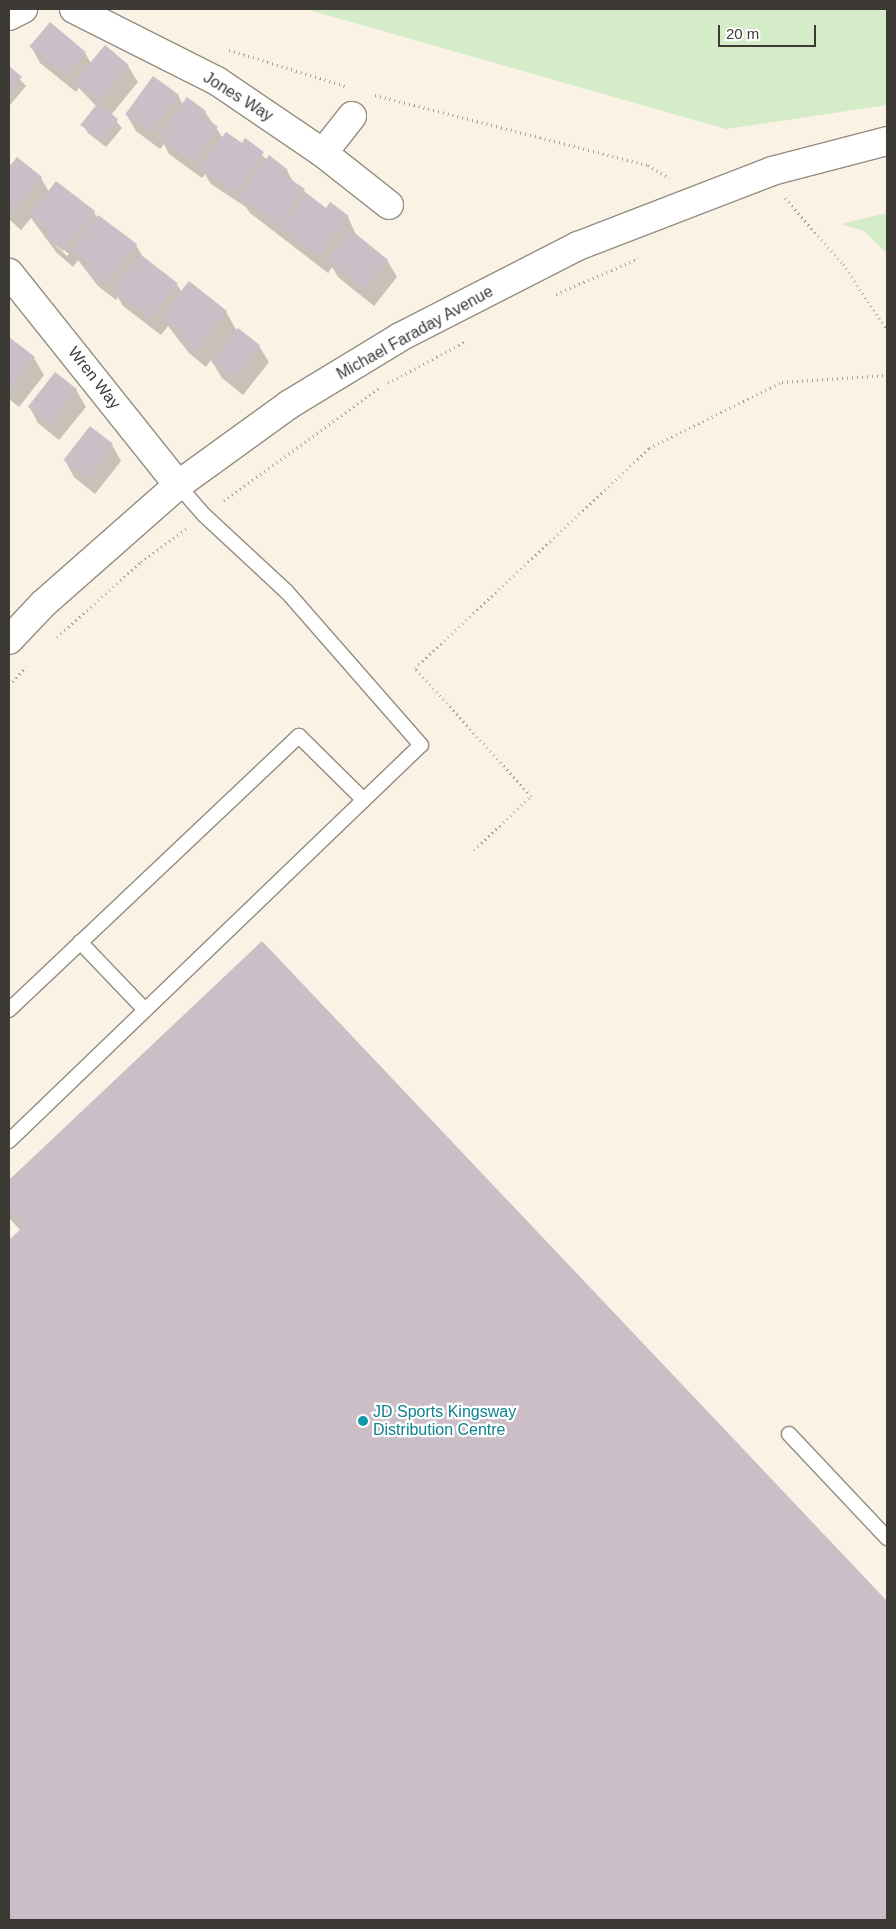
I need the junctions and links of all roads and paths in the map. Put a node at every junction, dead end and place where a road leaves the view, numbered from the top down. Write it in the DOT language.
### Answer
graph roads {
  1 [pos="23,9"];
  2 [pos="74,9"];
  3 [pos="9,16"];
  4 [pos="223,49"];
  5 [pos="351,88"];
  6 [pos="370,94"];
  7 [pos="352,116"];
  8 [pos="887,141"];
  9 [pos="323,153"];
  10 [pos="701,197"];
  11 [pos="784,197"];
  12 [pos="389,205"];
  13 [pos="649,253"];
  14 [pos="9,273"];
  15 [pos="554,295"];
  16 [pos="887,330"];
  17 [pos="468,339"];
  18 [pos="887,375"];
  19 [pos="178,484"];
  20 [pos="204,515"];
  21 [pos="9,640"];
  22 [pos="52,642"];
  23 [pos="32,660"];
  24 [pos="9,685"];
  25 [pos="364,800"];
  26 [pos="474,850"];
  27 [pos="80,942"];
  28 [pos="9,1010"];
  29 [pos="145,1010"];
  30 [pos="9,1141"];
  31 [pos="789,1434"];
  32 [pos="887,1538"];
  1 -- 3 [label="street"];
  2 -- 9 [label="street, Jones Way"];
  4 -- 5 [label="path"];
  6 -- 10 [label="path"];
  7 -- 9 [label="street"];
  8 -- 10 [label="street, Michael Faraday Avenue"];
  9 -- 12 [label="street, Jones Way"];
  10 -- 19 [label="street, Michael Faraday Avenue"];
  11 -- 16 [label="path"];
  13 -- 15 [label="path"];
  14 -- 19 [label="street, Wren Way"];
  17 -- 20 [label="path"];
  18 -- 26 [label="path"];
  19 -- 20 [label="lane"];
  19 -- 21 [label="street, Michael Faraday Avenue"];
  20 -- 22 [label="path"];
  20 -- 25 [label="lane"];
  23 -- 24 [label="path"];
  25 -- 27 [label="lane"];
  25 -- 29 [label="lane"];
  27 -- 28 [label="lane"];
  27 -- 29 [label="lane"];
  29 -- 30 [label="lane"];
  31 -- 32 [label="lane"];
}
